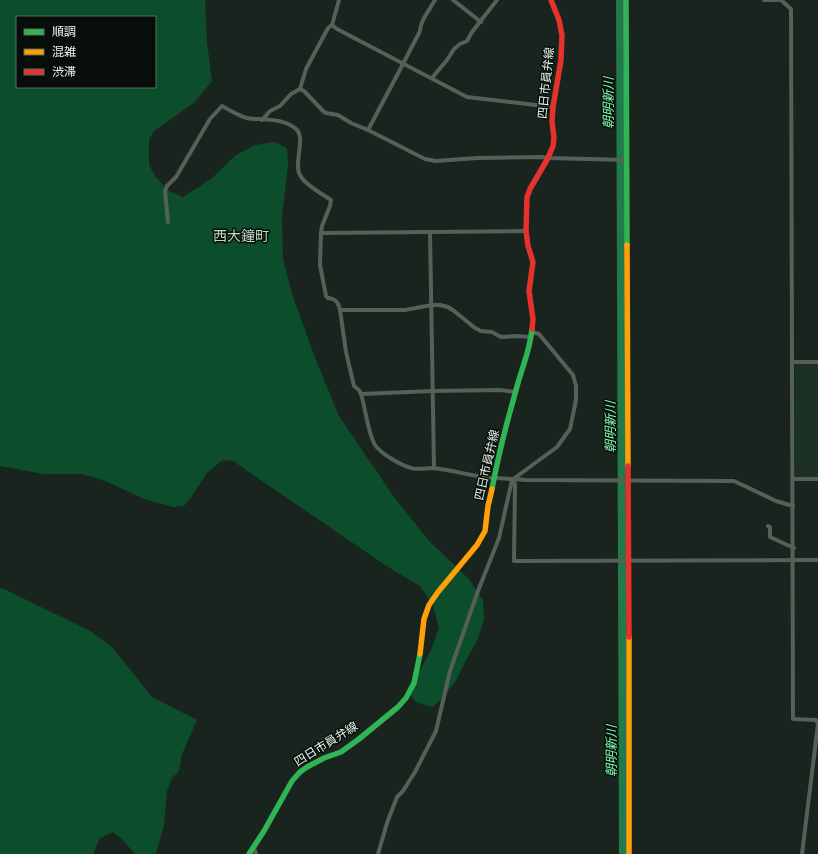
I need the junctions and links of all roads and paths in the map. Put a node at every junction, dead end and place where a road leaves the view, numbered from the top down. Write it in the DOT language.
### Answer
graph roads {
  1 [pos="339,0"];
  2 [pos="435,0"];
  3 [pos="452,0"];
  4 [pos="497,0"];
  5 [pos="551,0"];
  6 [pos="626,0"];
  7 [pos="764,0"];
  8 [pos="481,22"];
  9 [pos="332,25"];
  10 [pos="404,64"];
  11 [pos="432,78"];
  12 [pos="300,89"];
  13 [pos="553,107"];
  14 [pos="264,120"];
  15 [pos="368,130"];
  16 [pos="548,158"];
  17 [pos="623,160"];
  18 [pos="168,222"];
  19 [pos="526,231"];
  20 [pos="430,232"];
  21 [pos="321,233"];
  22 [pos="432,305"];
  23 [pos="340,310"];
  24 [pos="531,335"];
  25 [pos="792,362"];
  26 [pos="818,362"];
  27 [pos="432,391"];
  28 [pos="515,392"];
  29 [pos="361,394"];
  30 [pos="498,459"];
  31 [pos="434,468"];
  32 [pos="497,478"];
  33 [pos="793,479"];
  34 [pos="818,479"];
  35 [pos="512,480"];
  36 [pos="626,480"];
  37 [pos="793,506"];
  38 [pos="768,526"];
  39 [pos="794,548"];
  40 [pos="624,560"];
  41 [pos="794,560"];
  42 [pos="818,560"];
  43 [pos="254,848"];
  44 [pos="249,854"];
  45 [pos="256,854"];
  46 [pos="378,854"];
  47 [pos="629,854"];
  48 [pos="802,854"];
  1 -- 9 [label="street"];
  2 -- 10 [label="street"];
  3 -- 8 [label="street"];
  4 -- 8 [label="street"];
  5 -- 13 [label="main road, 四日市員弁線"];
  6 -- 17 [label="main road"];
  7 -- 25 [label="street"];
  8 -- 11 [label="street"];
  9 -- 10 [label="street"];
  9 -- 12 [label="street"];
  10 -- 11 [label="street"];
  10 -- 15 [label="street"];
  11 -- 13 [label="street"];
  12 -- 14 [label="street"];
  12 -- 15 [label="street"];
  13 -- 16 [label="main road, 四日市員弁線"];
  14 -- 18 [label="street"];
  14 -- 21 [label="street"];
  15 -- 16 [label="street"];
  16 -- 17 [label="street"];
  16 -- 19 [label="main road, 四日市員弁線"];
  17 -- 36 [label="main road"];
  19 -- 20 [label="street"];
  19 -- 24 [label="main road, 四日市員弁線"];
  20 -- 21 [label="street"];
  20 -- 22 [label="street"];
  21 -- 23 [label="street"];
  22 -- 23 [label="street"];
  22 -- 24 [label="street"];
  22 -- 27 [label="street"];
  23 -- 29 [label="street"];
  24 -- 28 [label="main road, 四日市員弁線"];
  24 -- 35 [label="street"];
  25 -- 26 [label="street"];
  25 -- 33 [label="street"];
  27 -- 28 [label="street"];
  27 -- 29 [label="street"];
  27 -- 31 [label="street"];
  28 -- 30 [label="main road, 四日市員弁線"];
  29 -- 31 [label="street"];
  30 -- 31 [label="street"];
  30 -- 43 [label="main road, 四日市員弁線"];
  32 -- 35 [label="street"];
  33 -- 34 [label="street"];
  33 -- 37 [label="street"];
  35 -- 36 [label="street"];
  35 -- 40 [label="street"];
  35 -- 46 [label="street"];
  36 -- 37 [label="street"];
  36 -- 40 [label="main road"];
  37 -- 39 [label="street"];
  38 -- 39 [label="street"];
  39 -- 41 [label="street"];
  40 -- 41 [label="street"];
  40 -- 47 [label="main road"];
  41 -- 42 [label="street"];
  41 -- 48 [label="street"];
  43 -- 44 [label="main road, 四日市員弁線"];
  43 -- 45 [label="street"];
}
